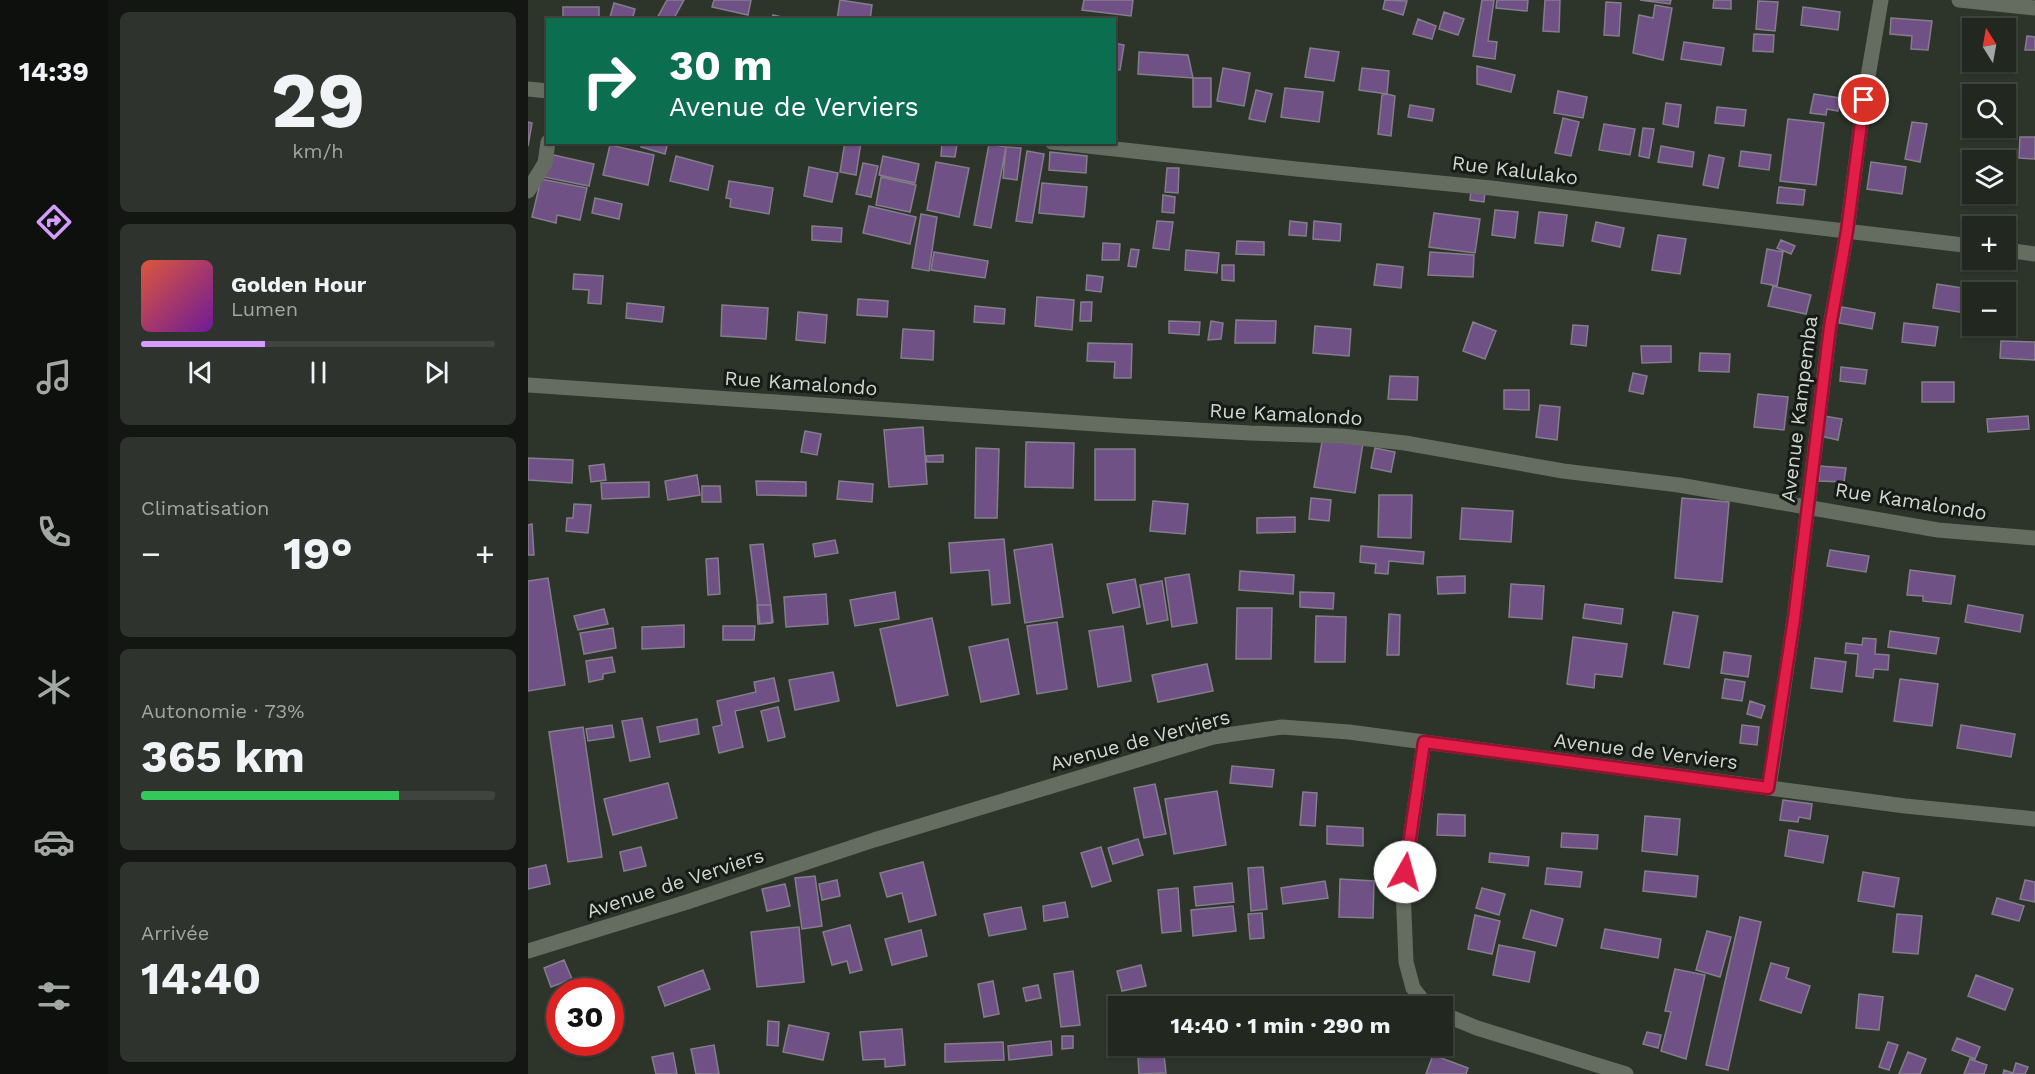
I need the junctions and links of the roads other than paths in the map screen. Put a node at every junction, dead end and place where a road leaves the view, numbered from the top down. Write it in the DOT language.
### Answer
graph roads {
  1 [pos="1881,0"];
  2 [pos="1959,0"];
  3 [pos="2035,8"];
  4 [pos="528,88"];
  5 [pos="546,92"];
  6 [pos="548,144"];
  7 [pos="1070,144"];
  8 [pos="528,191"];
  9 [pos="1847,231"];
  10 [pos="1962,245"];
  11 [pos="2016,251"];
  12 [pos="2035,254"];
  13 [pos="528,385"];
  14 [pos="1808,506"];
  15 [pos="2035,538"];
  16 [pos="1424,742"];
  17 [pos="1768,788"];
  18 [pos="2035,819"];
  19 [pos="528,951"];
  20 [pos="1419,996"];
  21 [pos="1453,1018"];
  22 [pos="1626,1074"];
  1 -- 9 [label="street, Avenue Kampemba"];
  2 -- 3 [label="street"];
  4 -- 5 [label="street"];
  6 -- 8 [label="street"];
  7 -- 9 [label="street, Rue Kalulako"];
  9 -- 10 [label="street, Rue Kalulako"];
  9 -- 14 [label="street, Avenue Kampemba"];
  11 -- 12 [label="street"];
  13 -- 14 [label="street, Rue Kamalondo"];
  14 -- 15 [label="street, Rue Kamalondo"];
  14 -- 17 [label="street, Avenue Kampemba"];
  16 -- 17 [label="street, Avenue de Verviers"];
  16 -- 19 [label="street, Avenue de Verviers"];
  16 -- 20 [label="street"];
  17 -- 18 [label="street, Avenue de Verviers"];
  21 -- 22 [label="street"];
}
